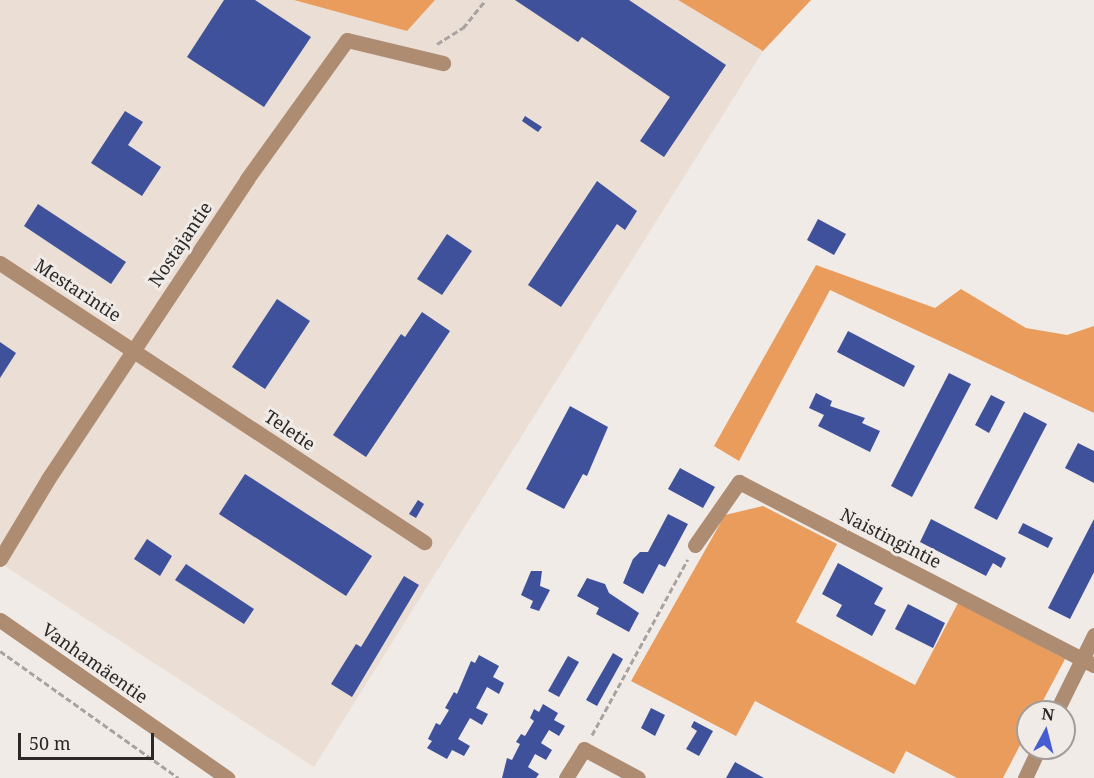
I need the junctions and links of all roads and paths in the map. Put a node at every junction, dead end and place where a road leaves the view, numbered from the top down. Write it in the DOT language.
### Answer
graph roads {
  1 [pos="486,0"];
  2 [pos="415,56"];
  3 [pos="443,63"];
  4 [pos="0,263"];
  5 [pos="134,350"];
  6 [pos="424,542"];
  7 [pos="695,545"];
  8 [pos="0,559"];
  9 [pos="0,620"];
  10 [pos="1094,635"];
  11 [pos="0,651"];
  12 [pos="1088,662"];
  13 [pos="1064,700"];
  14 [pos="584,749"];
  15 [pos="1033,760"];
  16 [pos="180,778"];
  17 [pos="227,778"];
  18 [pos="566,778"];
  19 [pos="638,778"];
  20 [pos="1025,778"];
  1 -- 2 [label="path"];
  2 -- 3 [label="street, Nostajantie"];
  2 -- 5 [label="street, Nostajantie"];
  4 -- 5 [label="street, Mestarintie"];
  5 -- 6 [label="street, Teletie"];
  5 -- 8 [label="street, Nostajantie"];
  7 -- 12 [label="street, Naistingintie"];
  7 -- 14 [label="path"];
  9 -- 17 [label="street, Vanhamäentie"];
  10 -- 12 [label="street"];
  11 -- 16 [label="path"];
  12 -- 13 [label="street"];
  14 -- 18 [label="street"];
  14 -- 19 [label="street"];
  15 -- 20 [label="street"];
}
